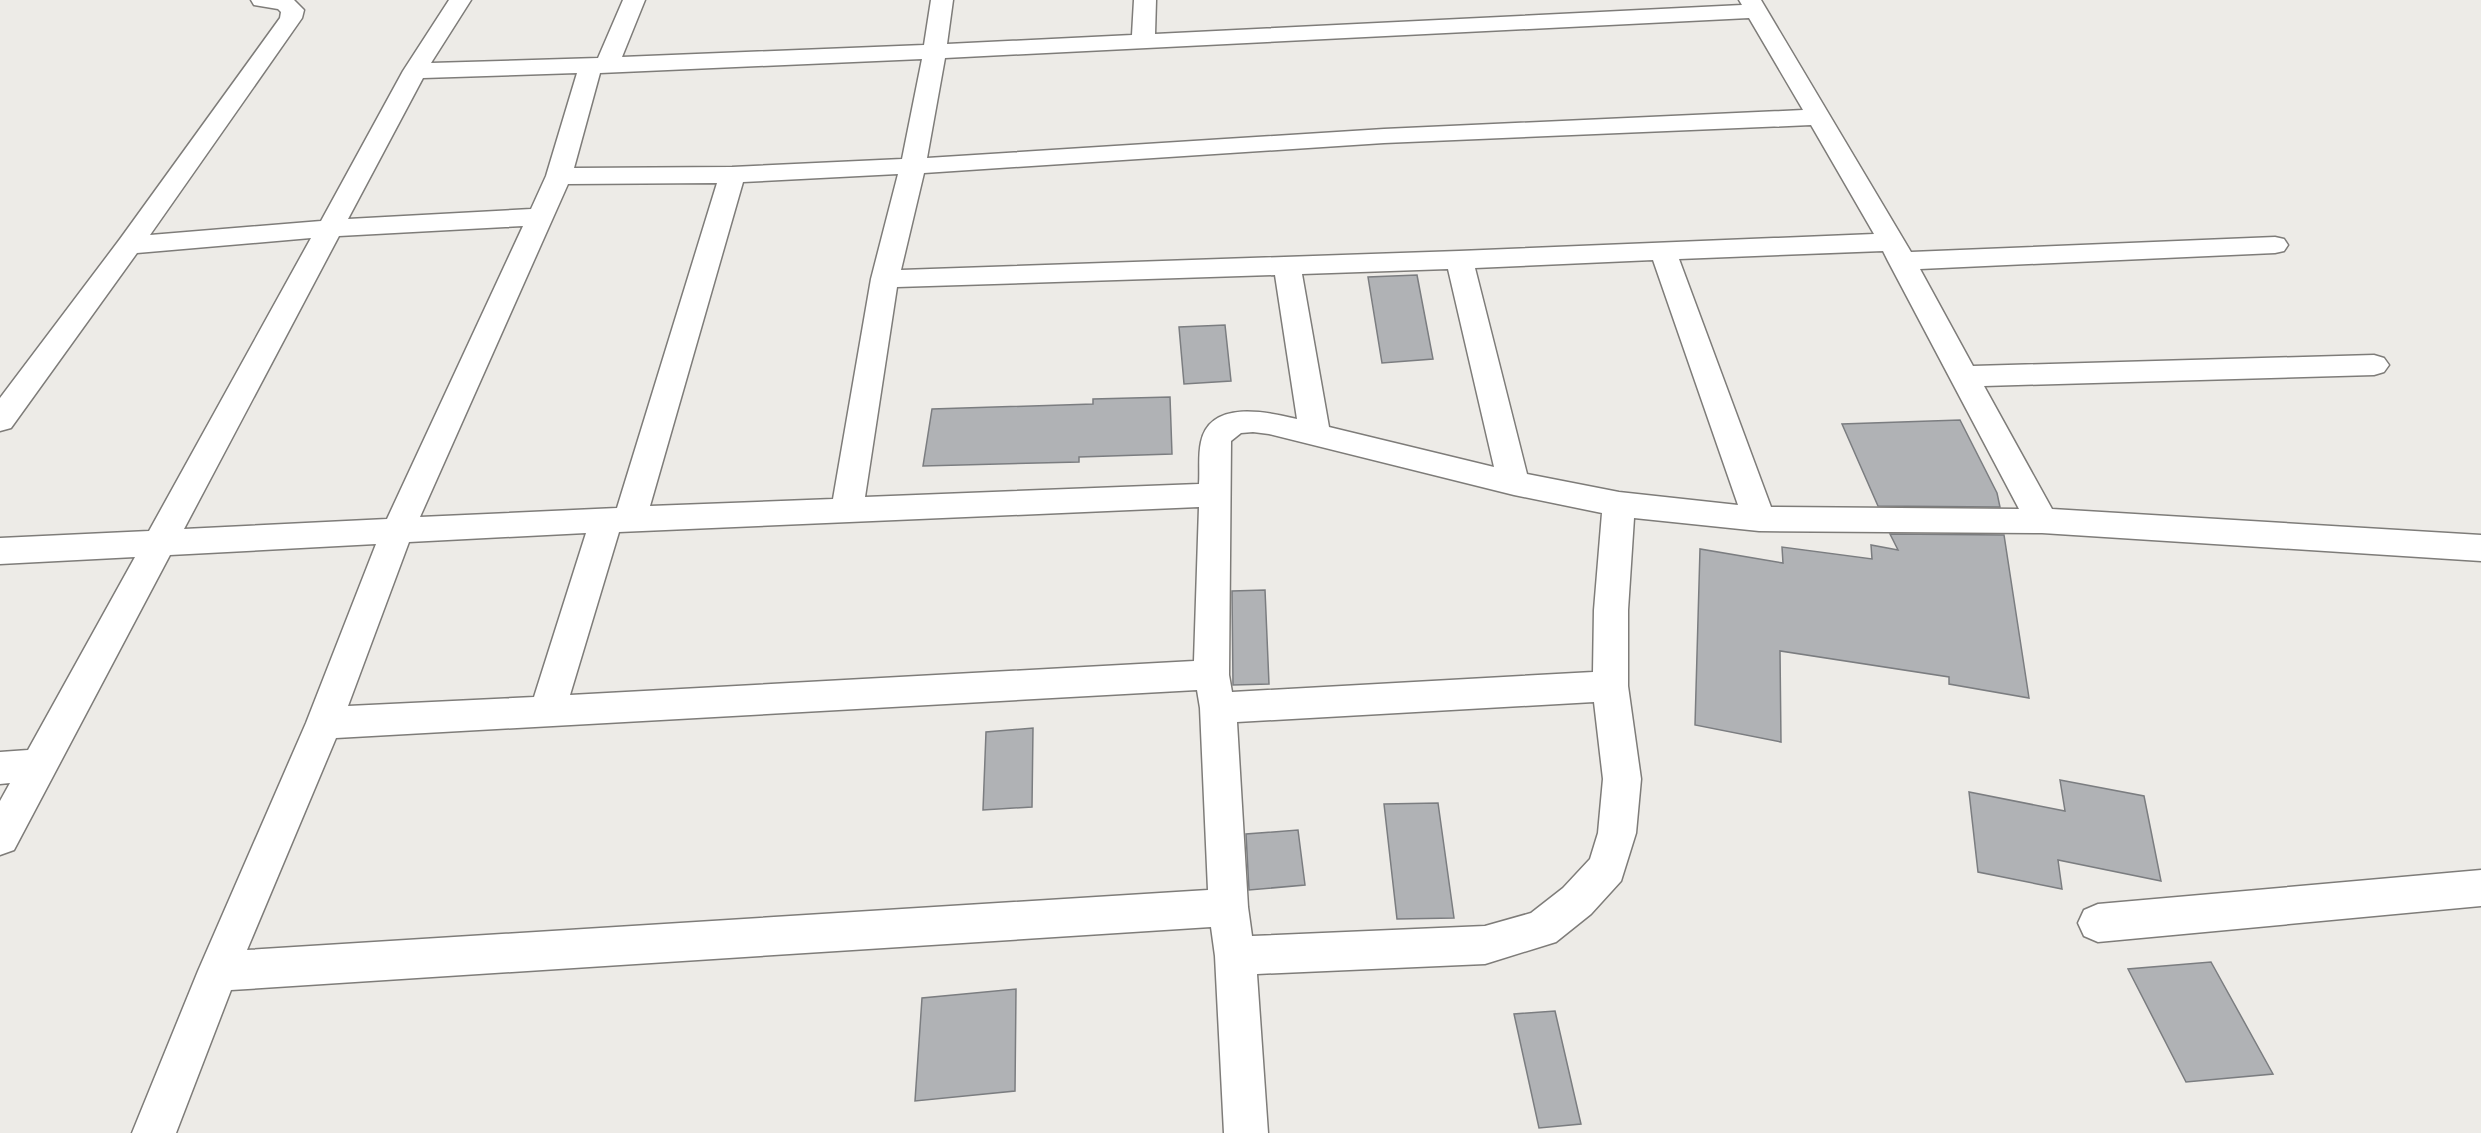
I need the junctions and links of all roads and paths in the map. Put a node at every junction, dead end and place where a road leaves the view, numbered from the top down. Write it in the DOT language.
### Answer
graph roads {
  1 [pos="460,0"];
  2 [pos="634,0"];
  3 [pos="942,0"];
  4 [pos="1145,0"];
  5 [pos="1568,0"];
  6 [pos="284,1"];
  7 [pos="1753,5"];
  8 [pos="1579,21"];
  9 [pos="1143,41"];
  10 [pos="935,51"];
  11 [pos="598,67"];
  12 [pos="415,71"];
  13 [pos="1817,117"];
  14 [pos="913,166"];
  15 [pos="732,175"];
  16 [pos="558,176"];
  17 [pos="540,217"];
  18 [pos="330,228"];
  19 [pos="2275,244"];
  20 [pos="129,245"];
  21 [pos="1897,251"];
  22 [pos="1663,252"];
  23 [pos="1459,260"];
  24 [pos="1287,265"];
  25 [pos="885,279"];
  26 [pos="2374,365"];
  27 [pos="1964,376"];
  28 [pos="0,420"];
  29 [pos="1314,434"];
  30 [pos="1514,483"];
  31 [pos="1216,495"];
  32 [pos="1619,504"];
  33 [pos="847,510"];
  34 [pos="1759,519"];
  35 [pos="618,520"];
  36 [pos="2042,521"];
  37 [pos="398,530"];
  38 [pos="159,544"];
  39 [pos="2481,548"];
  40 [pos="0,551"];
  41 [pos="1610,686"];
  42 [pos="1215,691"];
  43 [pos="548,711"];
  44 [pos="324,723"];
  45 [pos="39,765"];
  46 [pos="0,768"];
  47 [pos="0,838"];
  48 [pos="2481,888"];
  49 [pos="1228,907"];
  50 [pos="2098,922"];
  51 [pos="1234,956"];
  52 [pos="218,971"];
  53 [pos="154,1133"];
  54 [pos="1246,1133"];
  1 -- 12 [label="street"];
  2 -- 11 [label="street"];
  3 -- 10 [label="street"];
  4 -- 9 [label="street"];
  5 -- 8 [label="street"];
  6 -- 20 [label="street"];
  7 -- 8 [label="street"];
  7 -- 13 [label="street"];
  8 -- 9 [label="street"];
  9 -- 10 [label="street"];
  10 -- 11 [label="street"];
  10 -- 14 [label="street"];
  11 -- 12 [label="street"];
  11 -- 16 [label="street"];
  12 -- 18 [label="street"];
  13 -- 14 [label="street"];
  13 -- 21 [label="street"];
  14 -- 15 [label="street"];
  14 -- 25 [label="street"];
  15 -- 16 [label="street"];
  15 -- 35 [label="street"];
  16 -- 17 [label="street"];
  17 -- 18 [label="street"];
  17 -- 37 [label="street"];
  18 -- 20 [label="street"];
  18 -- 38 [label="street"];
  19 -- 21 [label="street"];
  20 -- 28 [label="street"];
  21 -- 22 [label="street"];
  21 -- 27 [label="street"];
  22 -- 23 [label="street"];
  22 -- 34 [label="street"];
  23 -- 24 [label="street"];
  23 -- 30 [label="street"];
  24 -- 25 [label="street"];
  24 -- 29 [label="street"];
  25 -- 33 [label="street"];
  26 -- 27 [label="street"];
  27 -- 36 [label="street"];
  29 -- 30 [label="street"];
  29 -- 31 [label="street"];
  30 -- 32 [label="street"];
  31 -- 33 [label="street"];
  31 -- 42 [label="street"];
  32 -- 34 [label="street"];
  32 -- 41 [label="street"];
  33 -- 35 [label="street"];
  34 -- 36 [label="street"];
  35 -- 37 [label="street"];
  35 -- 43 [label="street"];
  36 -- 39 [label="street"];
  37 -- 38 [label="street"];
  37 -- 44 [label="street"];
  38 -- 40 [label="street"];
  38 -- 45 [label="street"];
  41 -- 42 [label="street"];
  41 -- 51 [label="street"];
  42 -- 43 [label="street"];
  42 -- 49 [label="street"];
  43 -- 44 [label="street"];
  44 -- 52 [label="street"];
  45 -- 46 [label="street"];
  45 -- 47 [label="street"];
  48 -- 50 [label="street"];
  49 -- 51 [label="street"];
  49 -- 52 [label="street"];
  51 -- 54 [label="street"];
  52 -- 53 [label="street"];
}
